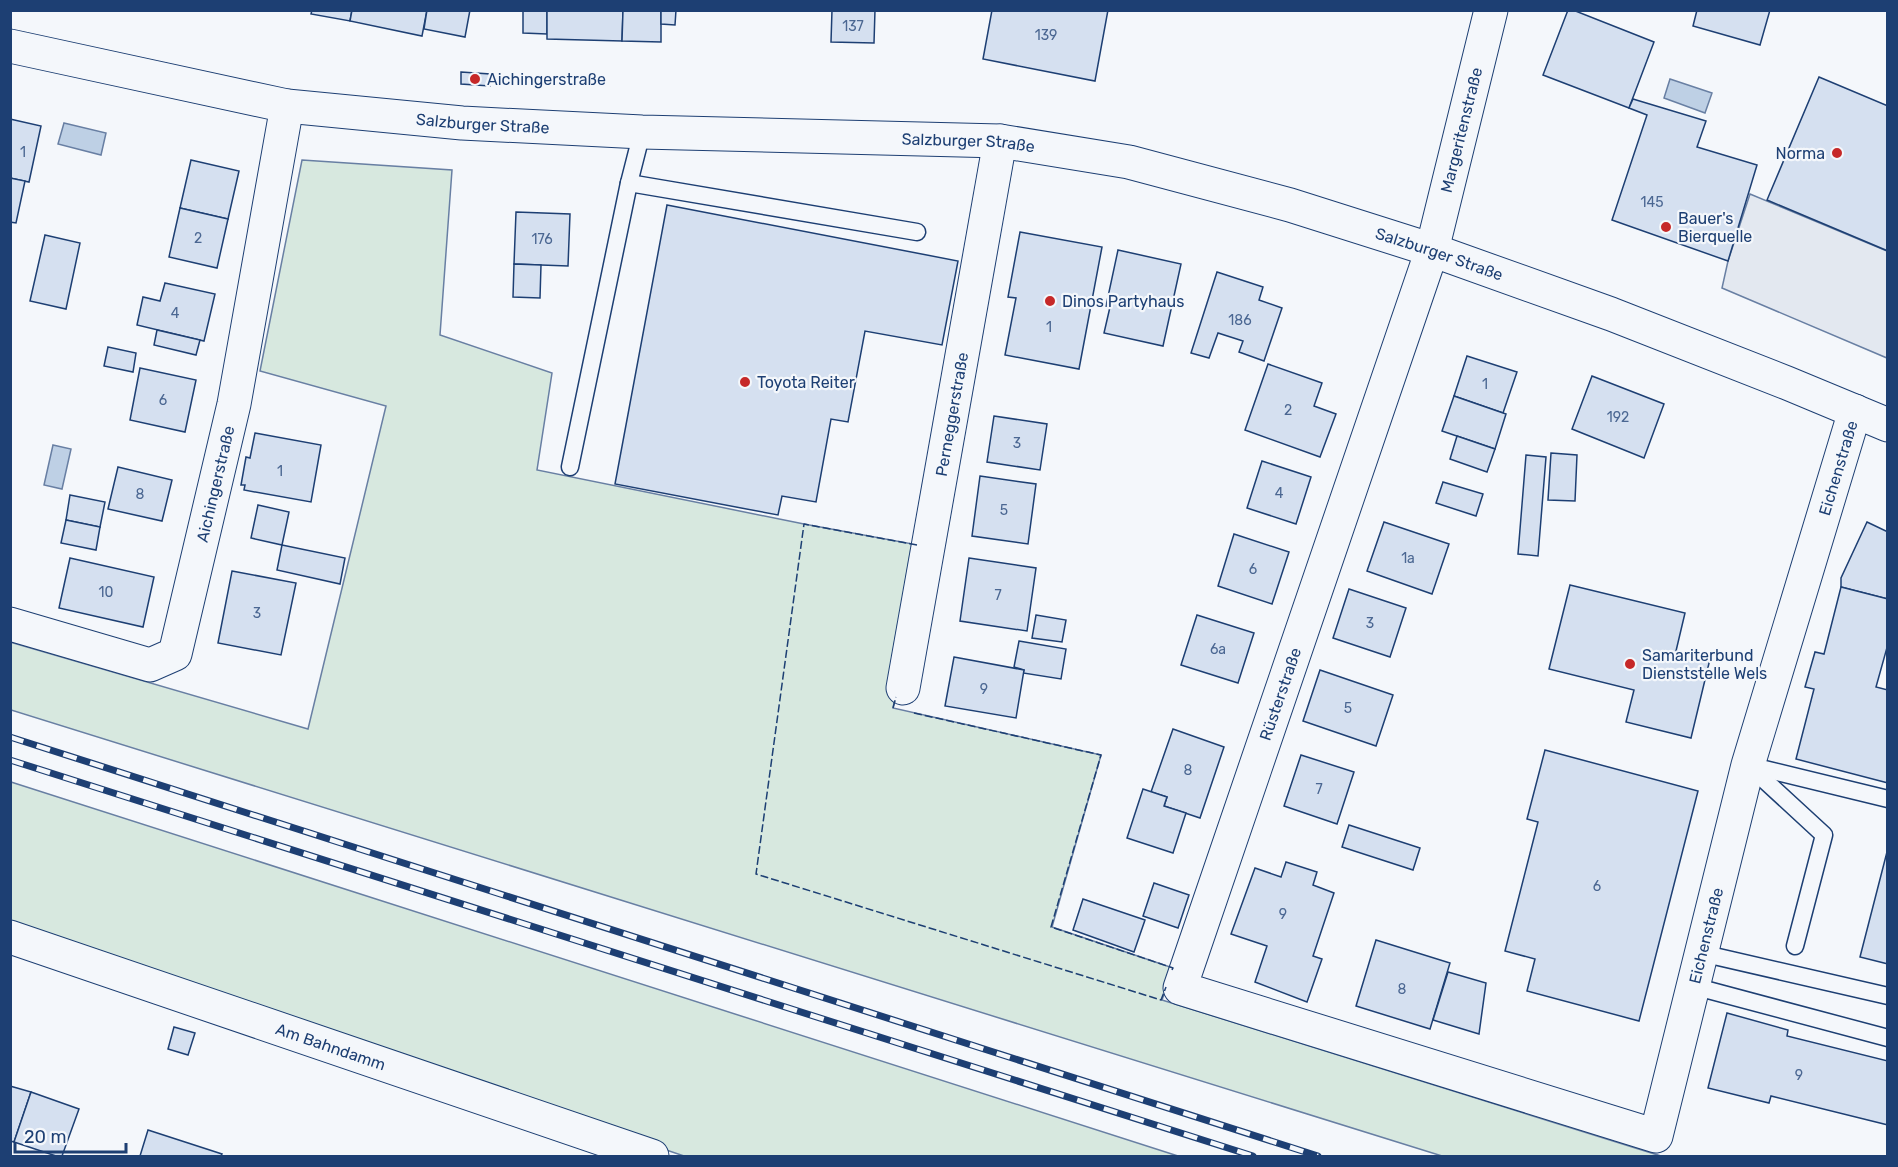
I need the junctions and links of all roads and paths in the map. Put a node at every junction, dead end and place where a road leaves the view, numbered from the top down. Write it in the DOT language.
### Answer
graph roads {
  1 [pos="1491,10"];
  2 [pos="10,46"];
  3 [pos="287,106"];
  4 [pos="642,132"];
  5 [pos="1000,141"];
  6 [pos="629,183"];
  7 [pos="917,232"];
  8 [pos="1432,250"];
  9 [pos="1855,411"];
  10 [pos="1887,425"];
  11 [pos="570,467"];
  12 [pos="10,624"];
  13 [pos="903,688"];
  14 [pos="1748,765"];
  15 [pos="1887,799"];
  16 [pos="10,937"];
  17 [pos="1795,946"];
  18 [pos="1701,953"];
  19 [pos="1693,986"];
  20 [pos="1887,996"];
  21 [pos="1332,1035"];
  22 [pos="1887,1038"];
  23 [pos="652,1156"];
  1 -- 8 [label="street, Margeritenstraße"];
  2 -- 3 [label="street, Salzburger Straße"];
  3 -- 4 [label="street, Salzburger Straße"];
  3 -- 12 [label="street, Aichingerstraße"];
  4 -- 5 [label="street, Salzburger Straße"];
  4 -- 6 [label="lane"];
  5 -- 8 [label="street, Salzburger Straße"];
  5 -- 13 [label="street, Perneggerstraße"];
  6 -- 7 [label="lane"];
  6 -- 11 [label="lane"];
  8 -- 9 [label="street, Salzburger Straße"];
  8 -- 21 [label="street, Rüsterstraße"];
  9 -- 10 [label="street, Salzburger Straße"];
  9 -- 14 [label="street, Eichenstraße"];
  14 -- 15 [label="lane"];
  14 -- 17 [label="lane"];
  14 -- 18 [label="street, Eichenstraße"];
  16 -- 23 [label="street, Am Bahndamm"];
  18 -- 19 [label="street, Eichenstraße"];
  18 -- 20 [label="lane"];
  19 -- 21 [label="street, Eichenstraße"];
  19 -- 22 [label="lane"];
}
